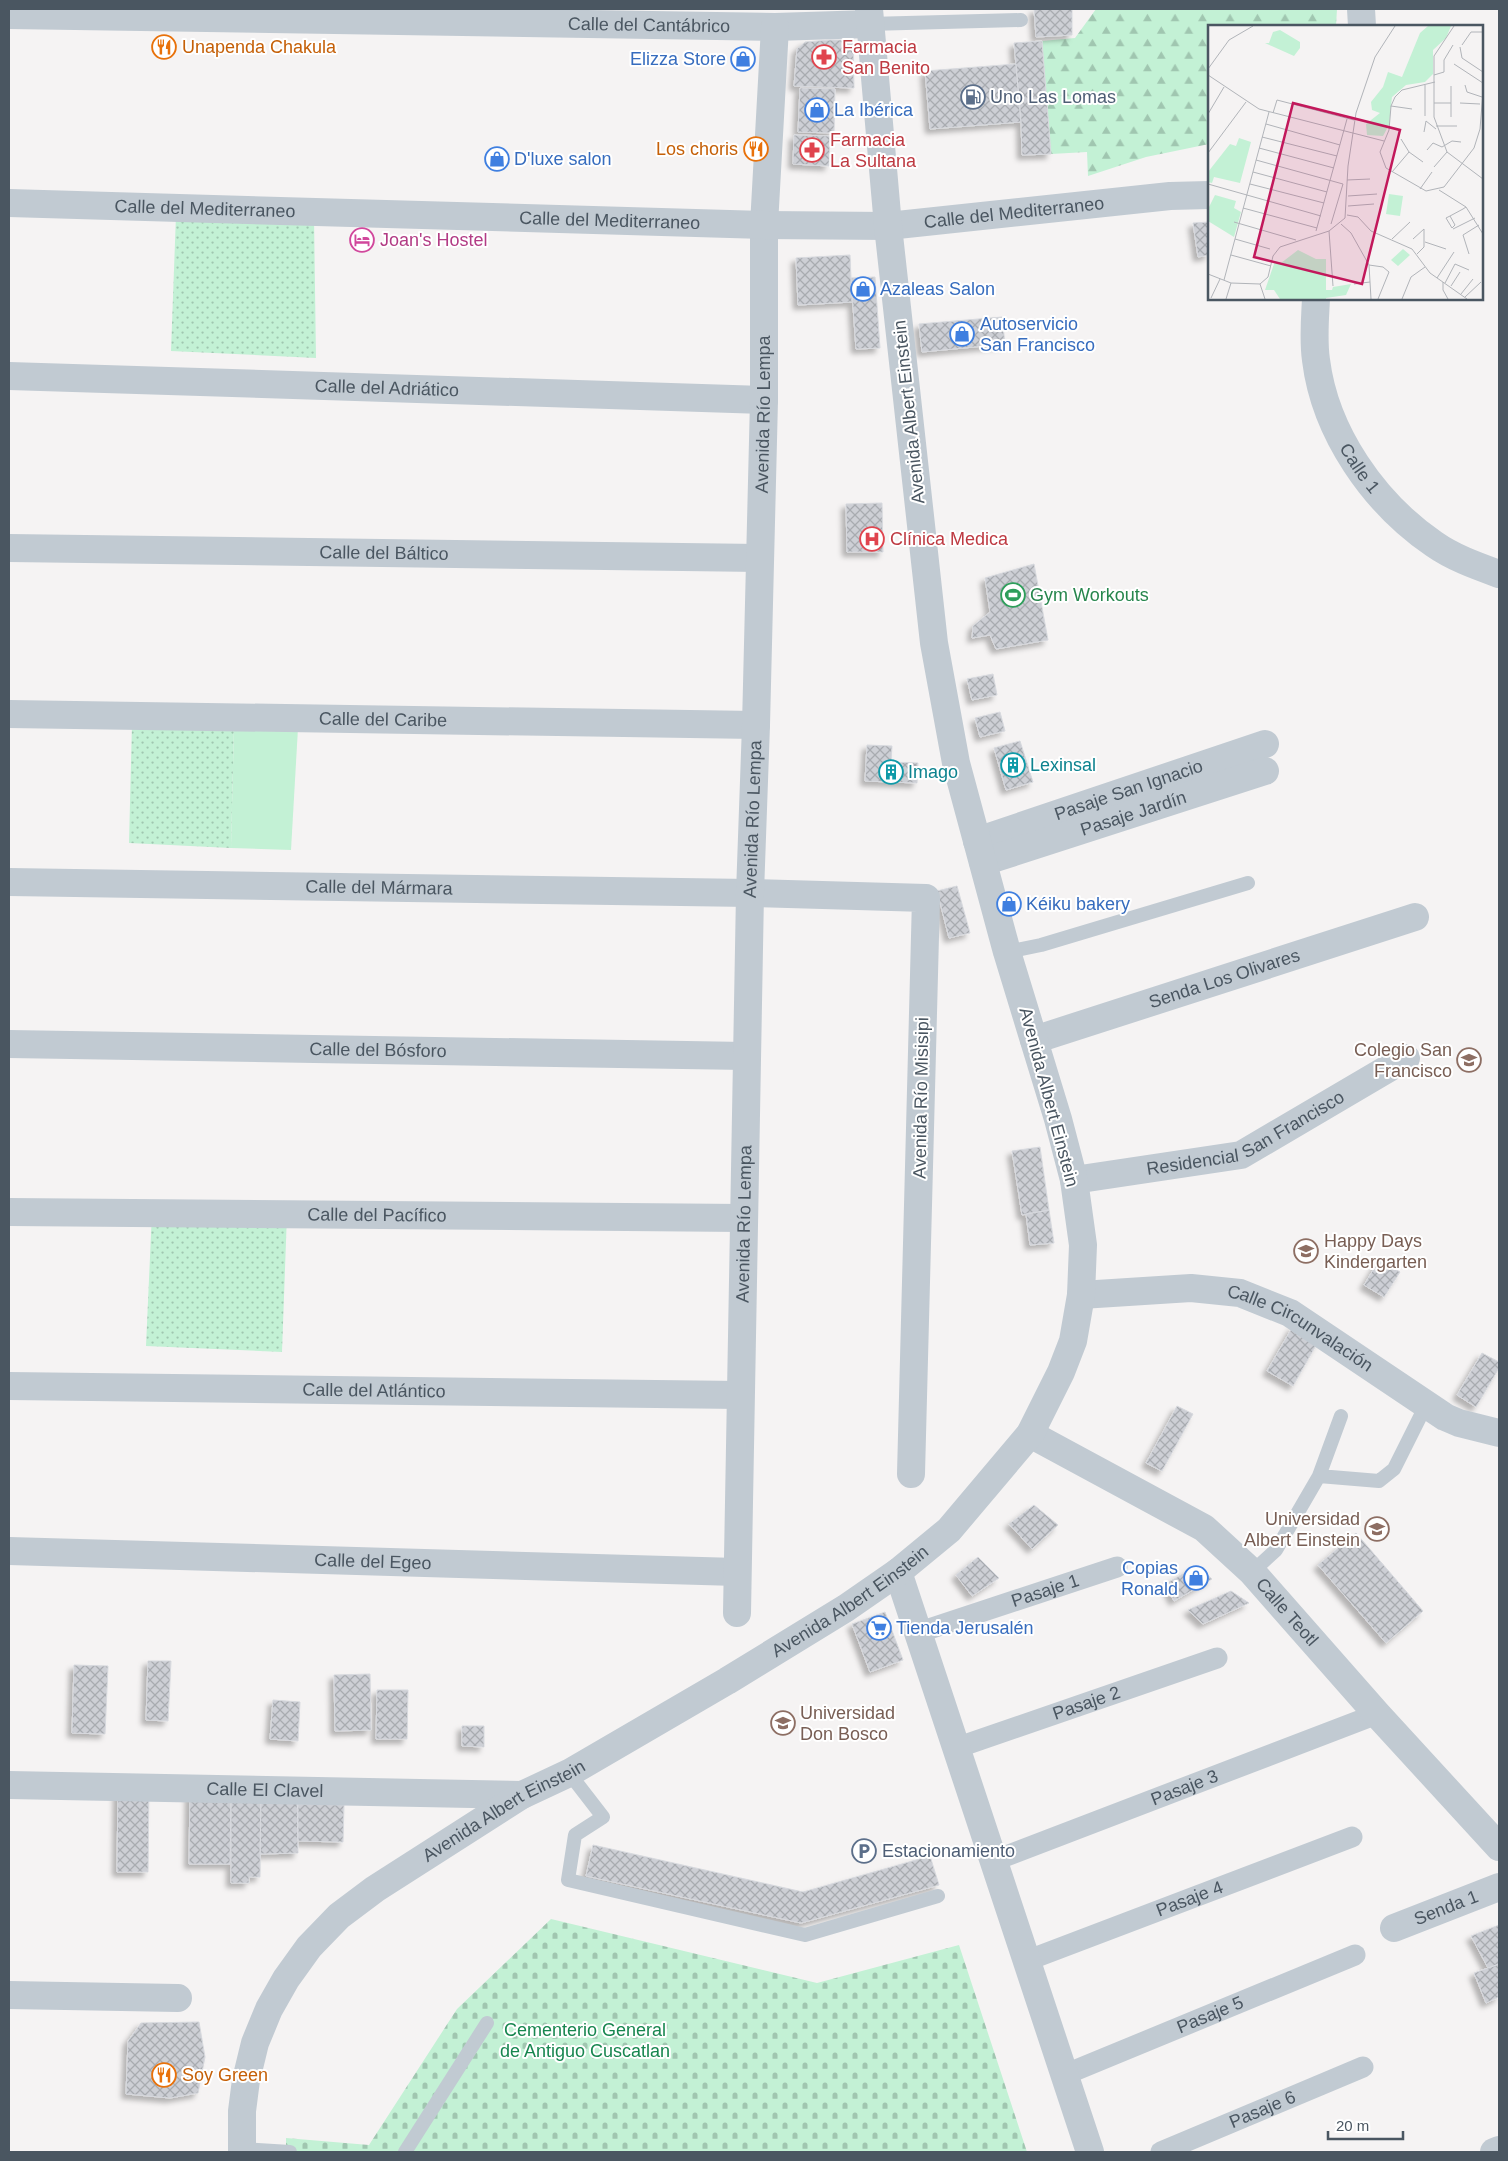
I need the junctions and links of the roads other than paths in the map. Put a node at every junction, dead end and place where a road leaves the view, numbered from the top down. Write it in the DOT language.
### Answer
graph roads {
  1 [pos="1361,9"];
  2 [pos="9,15"];
  3 [pos="869,16"];
  4 [pos="1021,20"];
  5 [pos="1362,25"];
  6 [pos="775,27"];
  7 [pos="1208,195"];
  8 [pos="9,203"];
  9 [pos="764,225"];
  10 [pos="888,226"];
  11 [pos="1316,300"];
  12 [pos="9,376"];
  13 [pos="764,400"];
  14 [pos="9,548"];
  15 [pos="760,558"];
  16 [pos="1499,574"];
  17 [pos="9,714"];
  18 [pos="756,725"];
  19 [pos="1265,744"];
  20 [pos="1265,772"];
  21 [pos="988,849"];
  22 [pos="9,882"];
  23 [pos="1248,882"];
  24 [pos="750,893"];
  25 [pos="1415,917"];
  26 [pos="1007,952"];
  27 [pos="1034,1040"];
  28 [pos="9,1044"];
  29 [pos="746,1056"];
  30 [pos="1406,1058"];
  31 [pos="1074,1180"];
  32 [pos="9,1212"];
  33 [pos="743,1218"];
  34 [pos="1081,1295"];
  35 [pos="9,1386"];
  36 [pos="740,1395"];
  37 [pos="1426,1405"];
  38 [pos="1341,1416"];
  39 [pos="1499,1433"];
  40 [pos="1030,1434"];
  41 [pos="912,1474"];
  42 [pos="1319,1476"];
  43 [pos="9,1551"];
  44 [pos="1117,1567"];
  45 [pos="737,1572"];
  46 [pos="898,1572"];
  47 [pos="1252,1572"];
  48 [pos="737,1613"];
  49 [pos="917,1633"];
  50 [pos="1217,1658"];
  51 [pos="1377,1714"];
  52 [pos="956,1748"];
  53 [pos="569,1773"];
  54 [pos="9,1785"];
  55 [pos="522,1795"];
  56 [pos="1352,1837"];
  57 [pos="1499,1847"];
  58 [pos="993,1861"];
  59 [pos="1499,1887"];
  60 [pos="938,1896"];
  61 [pos="1394,1928"];
  62 [pos="1355,1955"];
  63 [pos="1026,1961"];
  64 [pos="9,1995"];
  65 [pos="178,1998"];
  66 [pos="487,2023"];
  67 [pos="1363,2067"];
  68 [pos="1064,2075"];
  69 [pos="1499,2150"];
  70 [pos="242,2151"];
  71 [pos="290,2152"];
  72 [pos="404,2152"];
  73 [pos="1090,2152"];
  74 [pos="1161,2152"];
  75 [pos="1494,2152"];
  1 -- 5 [label="street"];
  2 -- 6 [label="street, Calle del Cantábrico"];
  3 -- 4 [label="lane"];
  3 -- 6 [label="street, Calle del Cantábrico"];
  3 -- 10 [label="street, Avenida Albert Einstein"];
  6 -- 9 [label="street, Avenida Río Lempa"];
  7 -- 10 [label="street, Calle del Mediterraneo"];
  8 -- 9 [label="street, Calle del Mediterraneo"];
  9 -- 10 [label="street, Calle del Mediterraneo"];
  9 -- 13 [label="street, Avenida Río Lempa"];
  10 -- 21 [label="street, Avenida Albert Einstein"];
  11 -- 16 [label="street, Calle 1"];
  12 -- 13 [label="street, Calle del Adriático"];
  13 -- 15 [label="street, Avenida Río Lempa"];
  14 -- 15 [label="street, Calle del Báltico"];
  15 -- 18 [label="street, Avenida Río Lempa"];
  17 -- 18 [label="street, Calle del Caribe"];
  18 -- 24 [label="street, Avenida Río Lempa"];
  19 -- 21 [label="street, Pasaje San Ignacio"];
  20 -- 21 [label="street, Pasaje Jardín"];
  21 -- 26 [label="street, Avenida Albert Einstein"];
  22 -- 24 [label="street, Calle del Mármara"];
  23 -- 26 [label="lane"];
  24 -- 29 [label="street, Avenida Río Lempa"];
  24 -- 41 [label="street, Avenida Río Misisipi"];
  25 -- 27 [label="street, Senda Los Olivares"];
  26 -- 27 [label="street, Avenida Albert Einstein"];
  27 -- 31 [label="street, Avenida Albert Einstein"];
  28 -- 29 [label="street, Calle del Bósforo"];
  29 -- 33 [label="street, Avenida Río Lempa"];
  30 -- 31 [label="street, Residencial San Francisco"];
  31 -- 34 [label="street, Avenida Albert Einstein"];
  32 -- 33 [label="street, Calle del Pacífico"];
  33 -- 36 [label="street, Avenida Río Lempa"];
  34 -- 37 [label="street, Calle Circunvalación"];
  34 -- 40 [label="street, Avenida Albert Einstein"];
  35 -- 36 [label="street, Calle del Atlántico"];
  36 -- 45 [label="street, Avenida Río Lempa"];
  37 -- 39 [label="street, Calle Circunvalación"];
  37 -- 42 [label="lane"];
  38 -- 42 [label="lane"];
  40 -- 46 [label="street, Avenida Albert Einstein"];
  40 -- 47 [label="street, Calle Teotl"];
  42 -- 47 [label="lane"];
  43 -- 45 [label="street, Calle del Egeo"];
  44 -- 49 [label="street, Pasaje 1"];
  45 -- 48 [label="street, Avenida Río Lempa"];
  46 -- 49 [label="street"];
  46 -- 53 [label="street, Avenida Albert Einstein"];
  47 -- 51 [label="street, Calle Teotl"];
  49 -- 52 [label="street"];
  50 -- 52 [label="street, Pasaje 2"];
  51 -- 57 [label="street, Calle Teotl"];
  51 -- 58 [label="street, Pasaje 3"];
  52 -- 58 [label="street"];
  53 -- 55 [label="street, Avenida Albert Einstein"];
  53 -- 60 [label="lane"];
  54 -- 55 [label="street, Calle El Clavel"];
  55 -- 70 [label="street, Avenida Albert Einstein"];
  56 -- 63 [label="street, Pasaje 4"];
  58 -- 63 [label="street"];
  59 -- 61 [label="street, Senda 1"];
  62 -- 68 [label="street, Pasaje 5"];
  63 -- 68 [label="street"];
  64 -- 65 [label="street"];
  66 -- 72 [label="lane"];
  67 -- 74 [label="street, Pasaje 6"];
  68 -- 73 [label="street"];
  69 -- 75 [label="street"];
  70 -- 71 [label="lane"];
}
